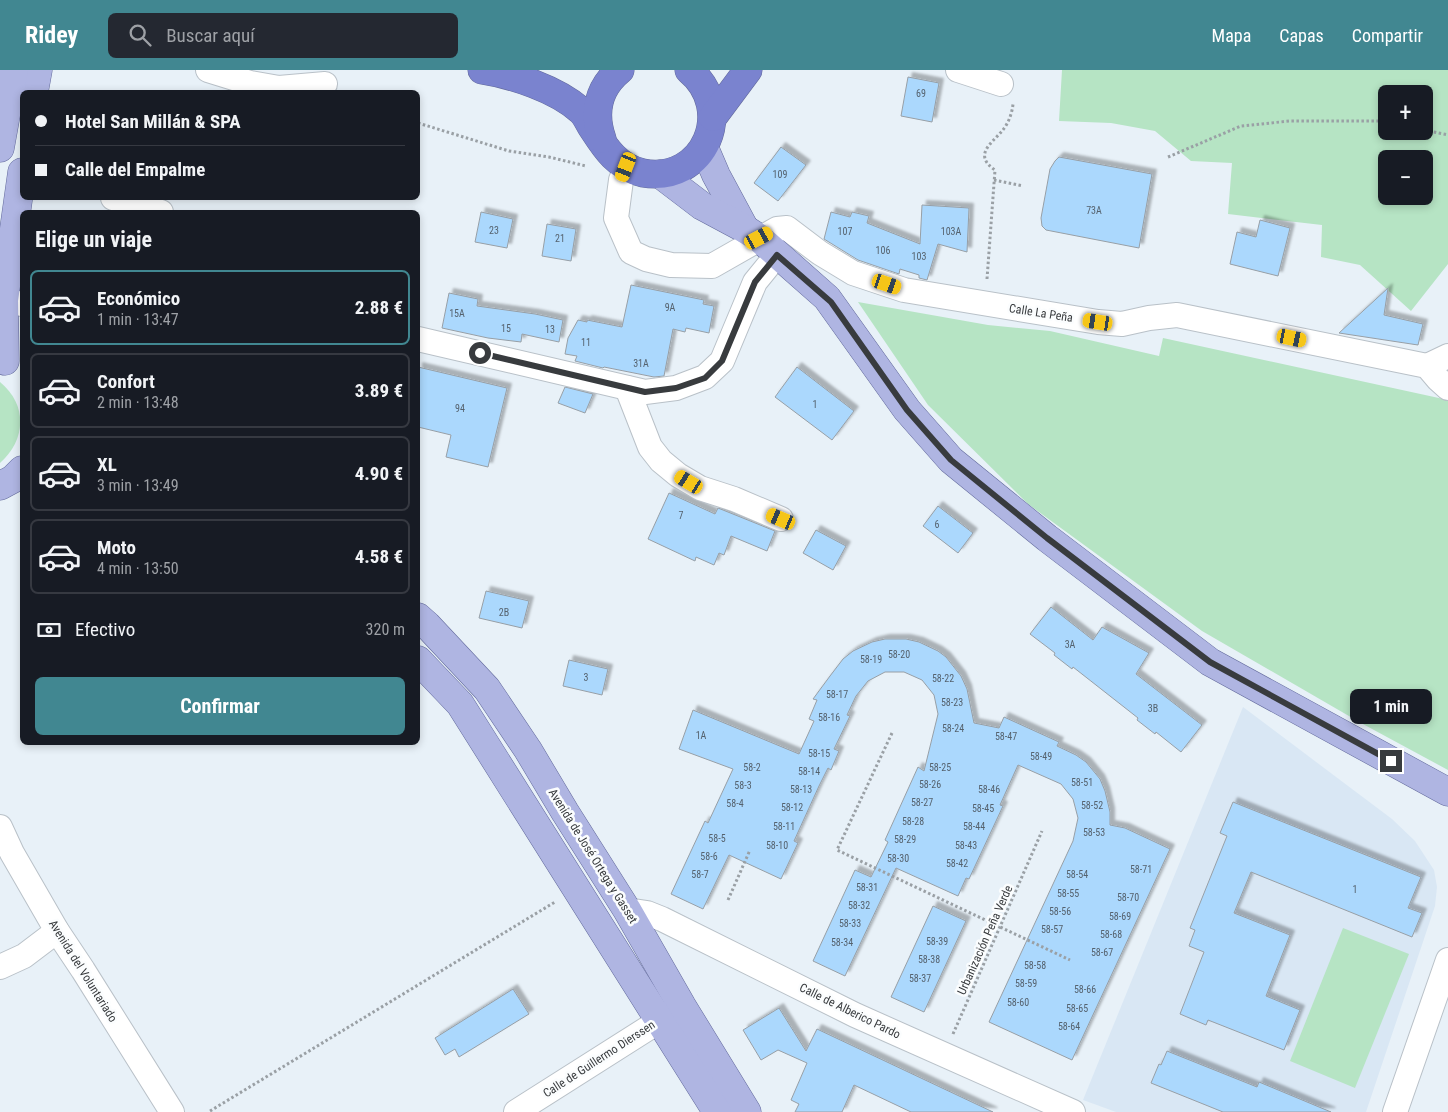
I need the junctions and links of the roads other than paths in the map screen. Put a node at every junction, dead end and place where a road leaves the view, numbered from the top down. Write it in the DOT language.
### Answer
graph roads {
  1 [pos="14,70"];
  2 [pos="38,70"];
  3 [pos="208,70"];
  4 [pos="482,70"];
  5 [pos="617,70"];
  6 [pos="689,70"];
  7 [pos="748,70"];
  8 [pos="958,70"];
  9 [pos="325,84"];
  10 [pos="1001,84"];
  11 [pos="34,90"];
  12 [pos="713,117"];
  13 [pos="604,145"];
  14 [pos="0,148"];
  15 [pos="704,148"];
  16 [pos="624,173"];
  17 [pos="660,174"];
  18 [pos="20,200"];
  19 [pos="120,200"];
  20 [pos="154,210"];
  21 [pos="760,241"];
  22 [pos="13,302"];
  23 [pos="420,339"];
  24 [pos="1448,356"];
  25 [pos="9,365"];
  26 [pos="1427,366"];
  27 [pos="626,388"];
  28 [pos="1448,388"];
  29 [pos="781,519"];
  30 [pos="420,619"];
  31 [pos="420,662"];
  32 [pos="1448,792"];
  33 [pos="0,827"];
  34 [pos="627,910"];
  35 [pos="57,931"];
  36 [pos="1448,960"];
  37 [pos="0,967"];
  38 [pos="671,1013"];
  39 [pos="172,1112"];
  40 [pos="516,1112"];
  41 [pos="717,1112"];
  42 [pos="747,1112"];
  43 [pos="1073,1112"];
  44 [pos="1395,1112"];
  1 -- 14 [label="main road"];
  2 -- 11 [label="main road"];
  3 -- 9 [label="street"];
  4 -- 13 [label="highway"];
  5 -- 13 [label="highway"];
  6 -- 12 [label="highway"];
  7 -- 12 [label="highway"];
  8 -- 10 [label="street"];
  12 -- 15 [label="highway"];
  13 -- 16 [label="highway"];
  15 -- 17 [label="highway"];
  15 -- 21 [label="main road"];
  16 -- 17 [label="highway"];
  16 -- 21 [label="street"];
  17 -- 21 [label="main road"];
  18 -- 22 [label="main road"];
  19 -- 20 [label="street"];
  21 -- 26 [label="street, Calle La Peña"];
  21 -- 27 [label="street"];
  21 -- 32 [label="main road"];
  22 -- 25 [label="main road"];
  23 -- 27 [label="street"];
  24 -- 26 [label="street"];
  26 -- 28 [label="street"];
  27 -- 29 [label="street"];
  30 -- 34 [label="main road, Avenida de José Ortega y Gasset"];
  31 -- 38 [label="main road, Avenida de José Ortega y Gasset"];
  33 -- 35 [label="street, Avenida del Voluntariado"];
  34 -- 38 [label="main road, Avenida de José Ortega y Gasset"];
  34 -- 43 [label="street, Calle de Alberico Pardo"];
  35 -- 37 [label="street"];
  35 -- 39 [label="street, Avenida del Voluntariado"];
  36 -- 44 [label="street"];
  38 -- 40 [label="street, Calle de Guillermo Dierssen"];
  38 -- 41 [label="main road, Avenida de José Ortega y Gasset"];
  38 -- 42 [label="main road, Avenida de José Ortega y Gasset"];
}
